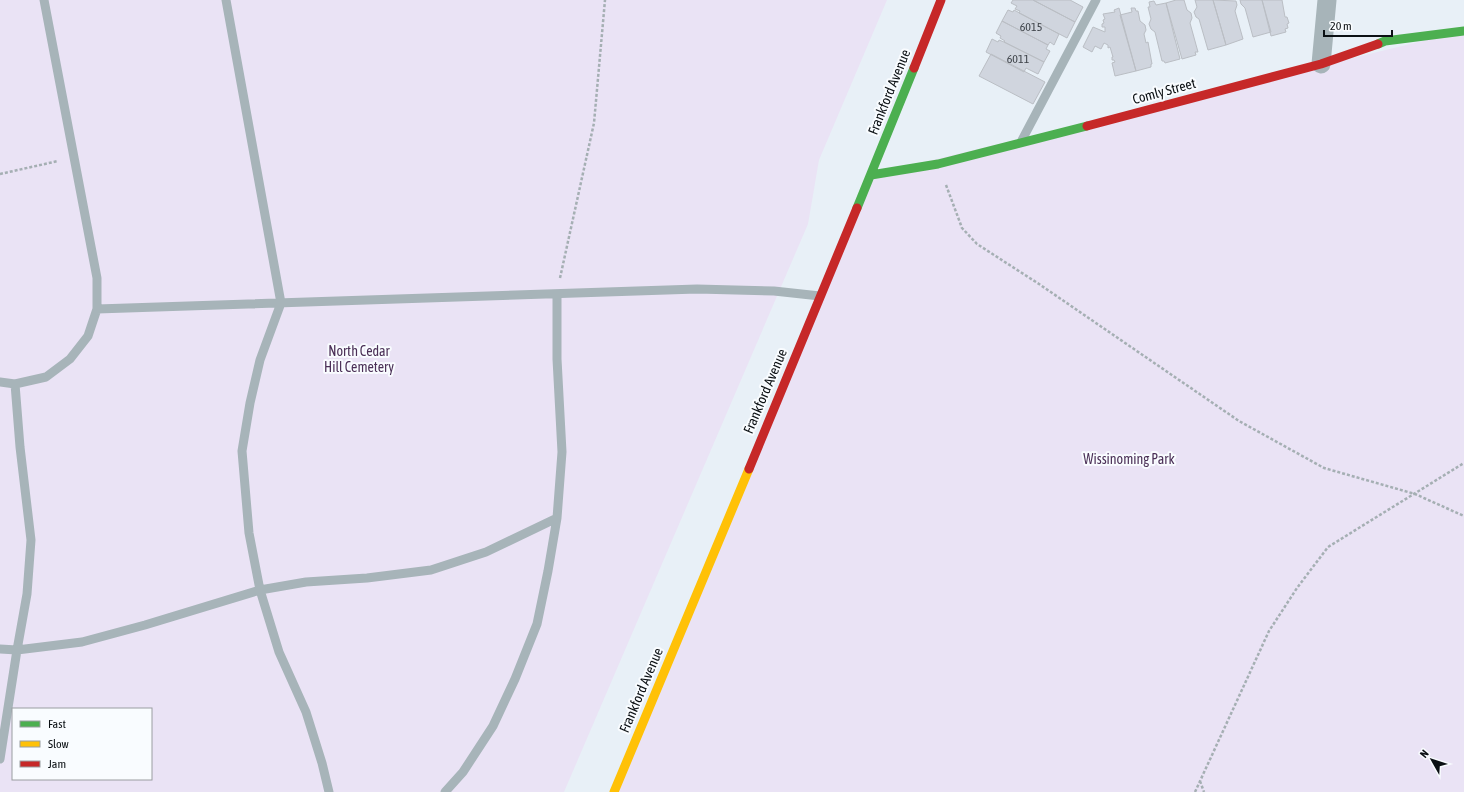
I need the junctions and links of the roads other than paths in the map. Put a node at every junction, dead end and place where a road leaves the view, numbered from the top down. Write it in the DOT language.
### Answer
graph roads {
  1 [pos="44,0"];
  2 [pos="226,0"];
  3 [pos="941,0"];
  4 [pos="1096,0"];
  5 [pos="1327,0"];
  6 [pos="1464,31"];
  7 [pos="1321,64"];
  8 [pos="1021,143"];
  9 [pos="871,175"];
  10 [pos="557,294"];
  11 [pos="820,296"];
  12 [pos="281,303"];
  13 [pos="96,309"];
  14 [pos="0,382"];
  15 [pos="15,384"];
  16 [pos="557,518"];
  17 [pos="260,590"];
  18 [pos="0,649"];
  19 [pos="17,650"];
  20 [pos="0,759"];
  21 [pos="329,792"];
  22 [pos="445,792"];
  23 [pos="614,792"];
  1 -- 13 [label="lane"];
  2 -- 12 [label="lane"];
  3 -- 9 [label="main road, Frankford Avenue"];
  4 -- 8 [label="lane"];
  5 -- 7 [label="street"];
  6 -- 7 [label="main road, Comly Street"];
  7 -- 8 [label="main road, Comly Street"];
  8 -- 9 [label="main road, Comly Street"];
  9 -- 11 [label="main road, Frankford Avenue"];
  10 -- 11 [label="lane"];
  10 -- 12 [label="lane"];
  10 -- 16 [label="lane"];
  11 -- 23 [label="main road, Frankford Avenue"];
  12 -- 13 [label="lane"];
  12 -- 17 [label="lane"];
  13 -- 15 [label="lane"];
  14 -- 15 [label="lane"];
  15 -- 19 [label="lane"];
  16 -- 17 [label="lane"];
  16 -- 22 [label="lane"];
  17 -- 19 [label="lane"];
  17 -- 21 [label="lane"];
  18 -- 19 [label="lane"];
  19 -- 20 [label="lane"];
}
